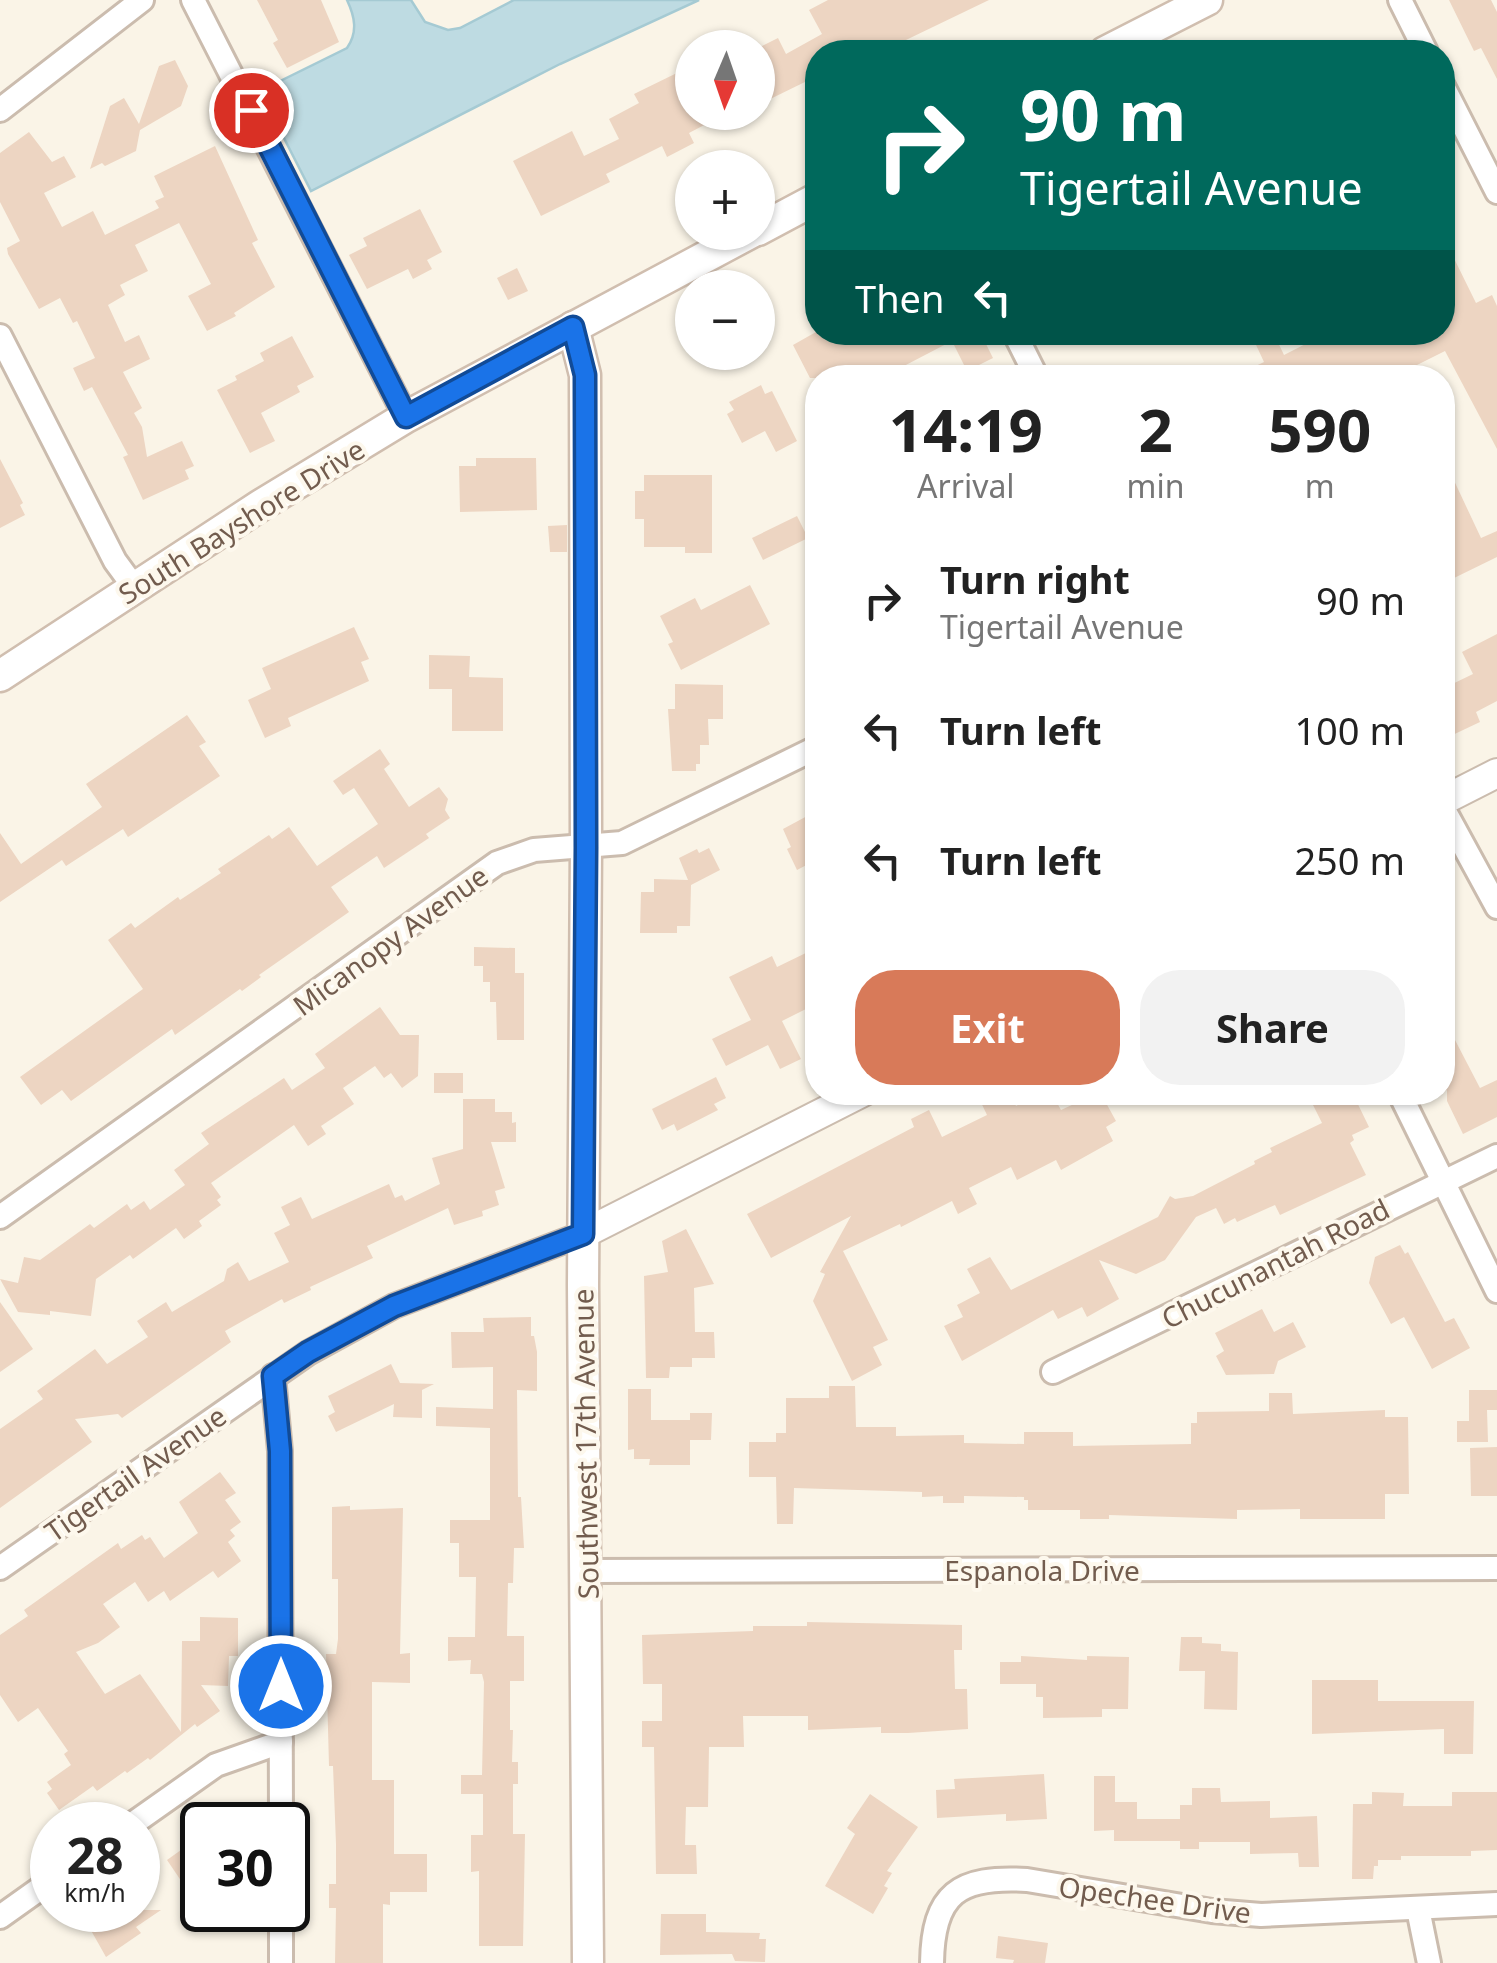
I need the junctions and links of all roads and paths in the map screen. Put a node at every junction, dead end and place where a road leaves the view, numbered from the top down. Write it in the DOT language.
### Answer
graph roads {
  1 [pos="142,0"];
  2 [pos="193,0"];
  3 [pos="1207,0"];
  4 [pos="1400,0"];
  5 [pos="1163,10"];
  6 [pos="1122,40"];
  7 [pos="1420,40"];
  8 [pos="0,110"];
  9 [pos="1455,110"];
  10 [pos="1497,192"];
  11 [pos="805,205"];
  12 [pos="775,221"];
  13 [pos="719,250"];
  14 [pos="573,327"];
  15 [pos="0,336"];
  16 [pos="406,417"];
  17 [pos="134,588"];
  18 [pos="0,676"];
  19 [pos="805,754"];
  20 [pos="1497,773"];
  21 [pos="1455,797"];
  22 [pos="1455,829"];
  23 [pos="586,847"];
  24 [pos="1497,908"];
  25 [pos="838,1105"];
  26 [pos="1406,1105"];
  27 [pos="1497,1156"];
  28 [pos="1444,1180"];
  29 [pos="0,1217"];
  30 [pos="583,1234"];
  31 [pos="1497,1292"];
  32 [pos="1053,1372"];
  33 [pos="273,1376"];
  34 [pos="0,1568"];
  35 [pos="1497,1568"];
  36 [pos="587,1572"];
  37 [pos="281,1742"];
  38 [pos="281,1802"];
  39 [pos="160,1805"];
  40 [pos="30,1896"];
  41 [pos="1497,1904"];
  42 [pos="1418,1909"];
  43 [pos="0,1918"];
  44 [pos="281,1932"];
  45 [pos="281,1963"];
  46 [pos="588,1963"];
  47 [pos="932,1963"];
  48 [pos="1430,1963"];
  1 -- 8 [label="street"];
  2 -- 16 [label="street"];
  3 -- 5 [label="main road"];
  4 -- 7 [label="street"];
  5 -- 6 [label="main road"];
  9 -- 10 [label="street"];
  11 -- 12 [label="main road, South Bayshore Drive"];
  13 -- 14 [label="main road, South Bayshore Drive"];
  14 -- 16 [label="main road, South Bayshore Drive"];
  14 -- 23 [label="main road, Southwest 17th Avenue"];
  15 -- 17 [label="street"];
  16 -- 17 [label="main road, South Bayshore Drive"];
  17 -- 18 [label="main road, South Bayshore Drive"];
  19 -- 23 [label="street, Micanopy Avenue"];
  20 -- 21 [label="street"];
  22 -- 24 [label="street"];
  23 -- 29 [label="street, Micanopy Avenue"];
  23 -- 30 [label="main road, Southwest 17th Avenue"];
  25 -- 30 [label="street, Tigertail Avenue"];
  26 -- 28 [label="street"];
  27 -- 28 [label="street, Chucunantah Road"];
  28 -- 31 [label="street"];
  28 -- 32 [label="street, Chucunantah Road"];
  30 -- 33 [label="street, Tigertail Avenue"];
  30 -- 36 [label="main road, Southwest 17th Avenue"];
  33 -- 34 [label="street, Tigertail Avenue"];
  33 -- 37 [label="street"];
  35 -- 36 [label="street, Espanola Drive"];
  36 -- 46 [label="main road, Southwest 17th Avenue"];
  37 -- 38 [label="street"];
  37 -- 39 [label="street"];
  40 -- 43 [label="street"];
  41 -- 42 [label="street, Opechee Drive"];
  42 -- 47 [label="street, Opechee Drive"];
  42 -- 48 [label="street"];
  44 -- 45 [label="street"];
}
